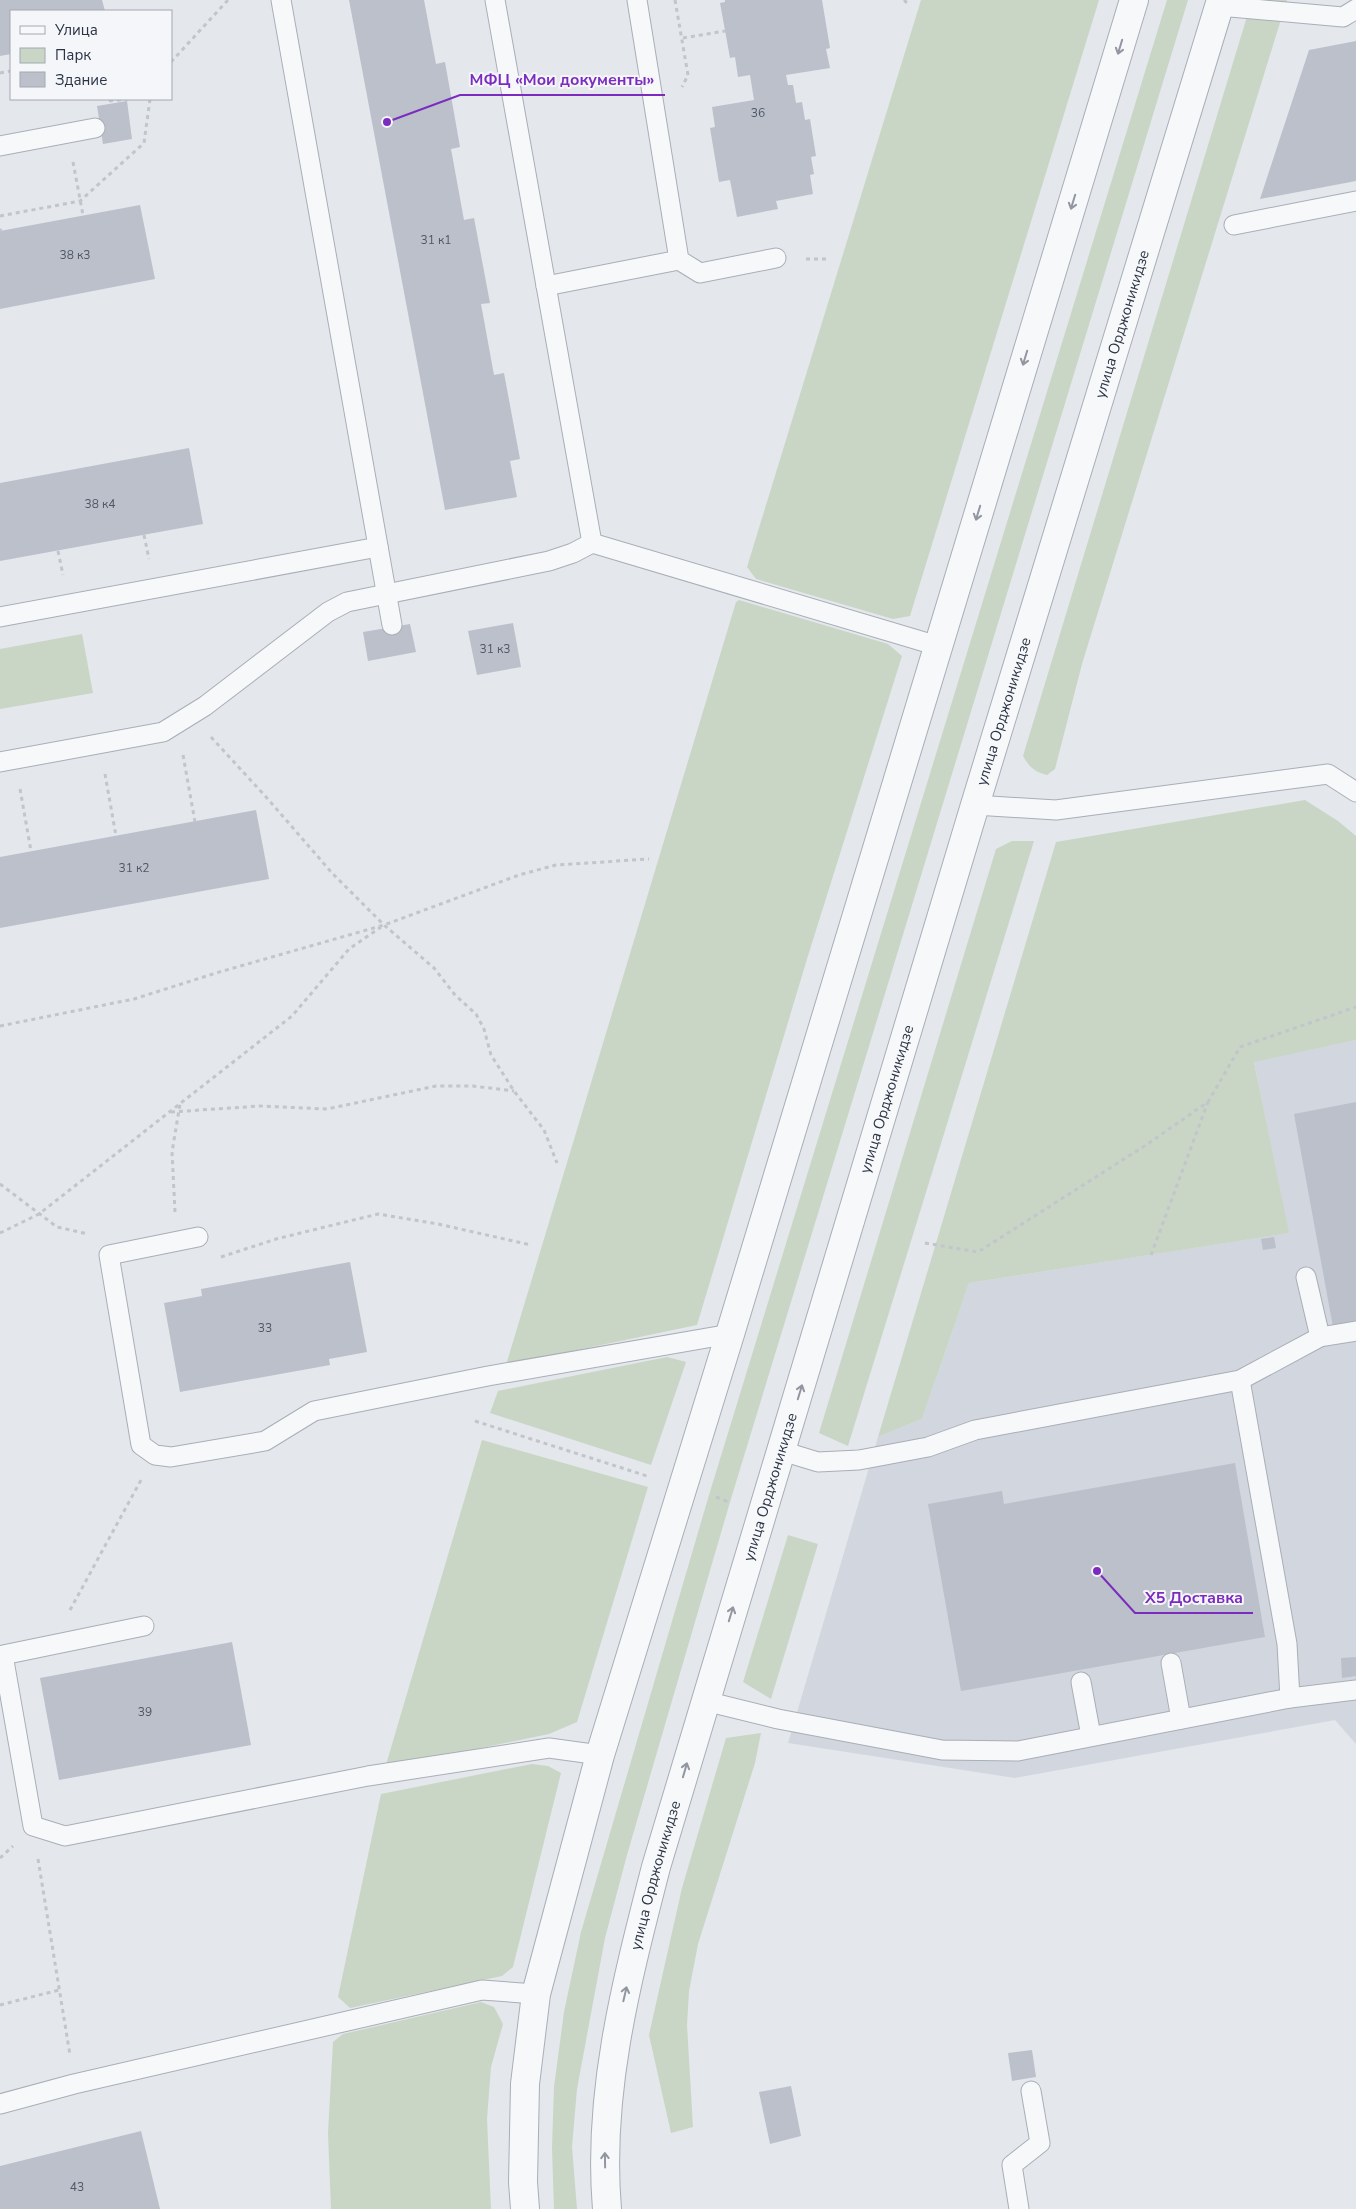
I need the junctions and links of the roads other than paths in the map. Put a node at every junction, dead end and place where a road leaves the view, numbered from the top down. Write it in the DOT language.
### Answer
graph roads {
  1 [pos="281,0"];
  2 [pos="495,0"];
  3 [pos="637,0"];
  4 [pos="1134,0"];
  5 [pos="1220,3"];
  6 [pos="1356,9"];
  7 [pos="95,128"];
  8 [pos="0,146"];
  9 [pos="1356,201"];
  10 [pos="1234,225"];
  11 [pos="776,258"];
  12 [pos="680,260"];
  13 [pos="546,286"];
  14 [pos="592,543"];
  15 [pos="378,547"];
  16 [pos="387,594"];
  17 [pos="0,618"];
  18 [pos="392,625"];
  19 [pos="938,646"];
  20 [pos="7,761"];
  21 [pos="1356,792"];
  22 [pos="975,805"];
  23 [pos="198,1237"];
  24 [pos="1306,1277"];
  25 [pos="1356,1331"];
  26 [pos="730,1334"];
  27 [pos="1320,1337"];
  28 [pos="1240,1380"];
  29 [pos="782,1451"];
  30 [pos="144,1626"];
  31 [pos="1171,1663"];
  32 [pos="1081,1682"];
  33 [pos="1356,1690"];
  34 [pos="1290,1698"];
  35 [pos="705,1701"];
  36 [pos="1181,1719"];
  37 [pos="1091,1736"];
  38 [pos="600,1755"];
  39 [pos="536,1994"];
  40 [pos="1031,2091"];
  41 [pos="0,2104"];
  42 [pos="525,2209"];
  43 [pos="607,2209"];
  44 [pos="1019,2209"];
  1 -- 15 [label="lane"];
  2 -- 13 [label="lane"];
  3 -- 12 [label="lane"];
  4 -- 19 [label="street, one-way"];
  5 -- 6 [label="lane"];
  5 -- 22 [label="street, улица Орджоникидзе"];
  7 -- 8 [label="lane"];
  9 -- 10 [label="lane"];
  11 -- 12 [label="lane"];
  12 -- 13 [label="lane"];
  13 -- 14 [label="lane"];
  14 -- 16 [label="lane"];
  14 -- 19 [label="lane"];
  15 -- 16 [label="lane"];
  15 -- 17 [label="lane"];
  16 -- 18 [label="lane"];
  16 -- 20 [label="lane"];
  19 -- 26 [label="street"];
  21 -- 22 [label="lane"];
  29 -- 22 [label="street, улица Орджоникидзе, one-way"];
  23 -- 26 [label="lane"];
  24 -- 27 [label="lane"];
  25 -- 27 [label="lane"];
  26 -- 38 [label="street"];
  27 -- 28 [label="lane"];
  28 -- 29 [label="lane"];
  28 -- 34 [label="lane"];
  35 -- 29 [label="street, улица Орджоникидзе, one-way"];
  30 -- 38 [label="lane"];
  31 -- 36 [label="lane"];
  32 -- 37 [label="lane"];
  33 -- 34 [label="lane"];
  34 -- 36 [label="lane"];
  35 -- 37 [label="lane"];
  43 -- 35 [label="street, улица Орджоникидзе, one-way"];
  36 -- 37 [label="lane"];
  38 -- 39 [label="street"];
  39 -- 41 [label="lane"];
  39 -- 42 [label="street"];
  40 -- 44 [label="lane"];
}
